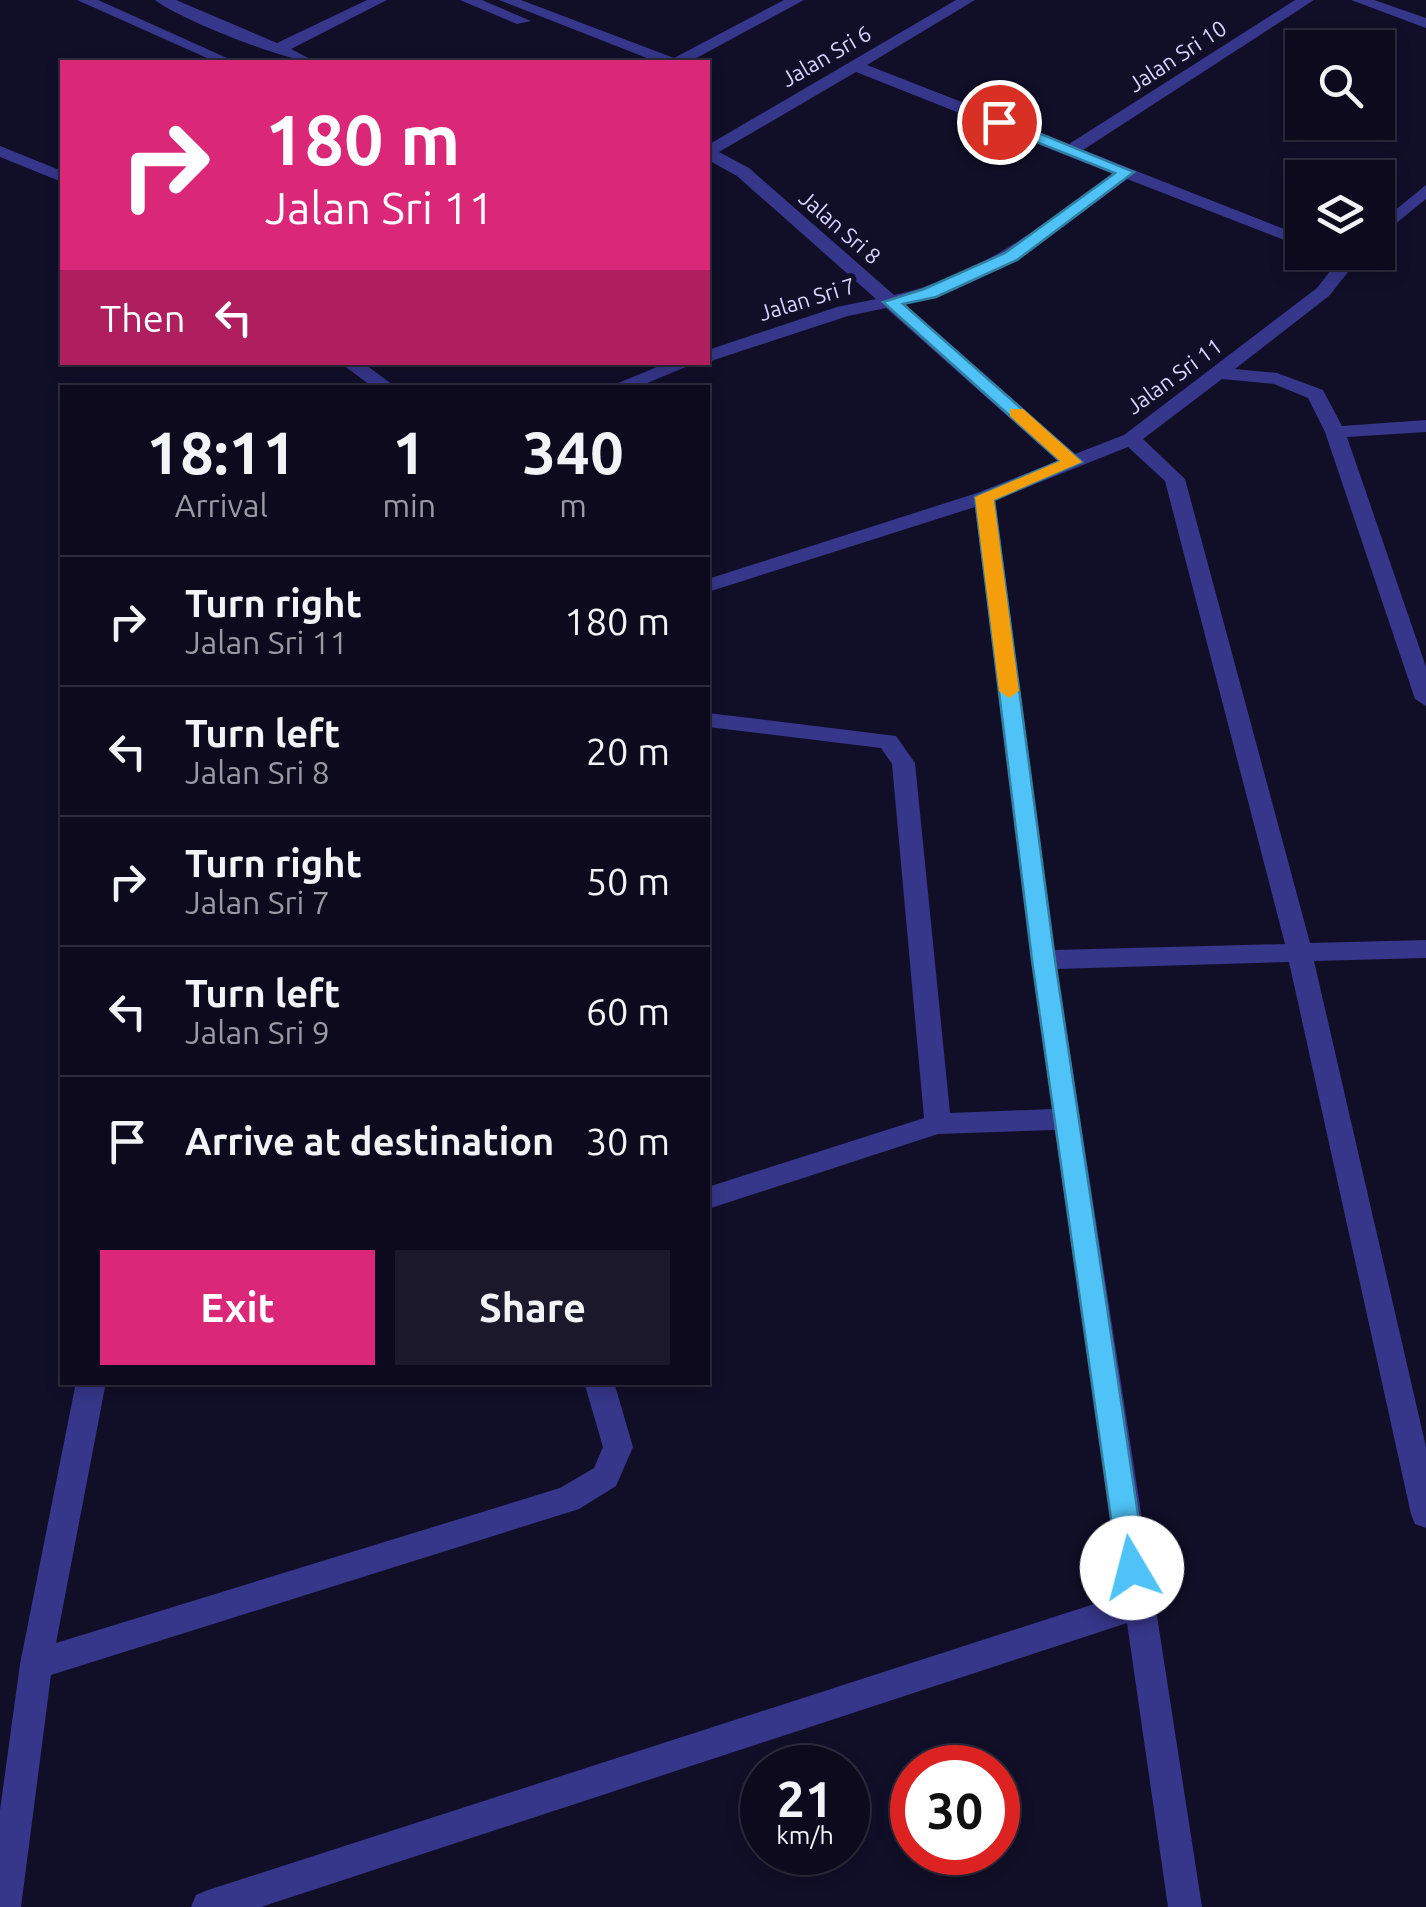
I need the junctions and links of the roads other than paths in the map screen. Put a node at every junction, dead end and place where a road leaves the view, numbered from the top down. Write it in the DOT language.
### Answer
graph roads {
  1 [pos="84,0"];
  2 [pos="163,0"];
  3 [pos="379,0"];
  4 [pos="468,0"];
  5 [pos="507,0"];
  6 [pos="750,0"];
  7 [pos="796,0"];
  8 [pos="967,0"];
  9 [pos="1306,0"];
  10 [pos="1358,0"];
  11 [pos="777,10"];
  12 [pos="1426,22"];
  13 [pos="276,50"];
  14 [pos="223,60"];
  15 [pos="303,60"];
  16 [pos="626,60"];
  17 [pos="665,60"];
  18 [pos="682,60"];
  19 [pos="855,66"];
  20 [pos="1071,150"];
  21 [pos="0,151"];
  22 [pos="710,151"];
  23 [pos="710,153"];
  24 [pos="1126,172"];
  25 [pos="60,176"];
  26 [pos="1426,190"];
  27 [pos="1395,218"];
  28 [pos="1285,235"];
  29 [pos="1336,270"];
  30 [pos="891,302"];
  31 [pos="710,355"];
  32 [pos="353,365"];
  33 [pos="680,365"];
  34 [pos="1222,373"];
  35 [pos="383,385"];
  36 [pos="624,385"];
  37 [pos="1426,426"];
  38 [pos="1335,432"];
  39 [pos="1131,439"];
  40 [pos="1072,462"];
  41 [pos="984,497"];
  42 [pos="710,585"];
  43 [pos="1426,699"];
  44 [pos="710,720"];
  45 [pos="1426,949"];
  46 [pos="1300,953"];
  47 [pos="1043,960"];
  48 [pos="1069,1119"];
  49 [pos="938,1124"];
  50 [pos="710,1197"];
  51 [pos="98,1385"];
  52 [pos="600,1385"];
  53 [pos="1426,1514"];
  54 [pos="1138,1605"];
  55 [pos="36,1664"];
  56 [pos="4,1907"];
  57 [pos="208,1907"];
  58 [pos="1185,1907"];
  1 -- 14 [label="street"];
  2 -- 13 [label="street"];
  3 -- 13 [label="street"];
  4 -- 16 [label="street"];
  5 -- 17 [label="street"];
  6 -- 11 [label="street"];
  7 -- 11 [label="street"];
  8 -- 19 [label="street, Jalan Sri 6"];
  9 -- 20 [label="street, Jalan Sri 10"];
  10 -- 12 [label="street"];
  11 -- 18 [label="street"];
  13 -- 15 [label="street"];
  19 -- 20 [label="street"];
  19 -- 22 [label="street, Jalan Sri 6"];
  20 -- 24 [label="street"];
  21 -- 25 [label="street"];
  23 -- 30 [label="street, Jalan Sri 8"];
  24 -- 28 [label="street"];
  24 -- 30 [label="street, Jalan Sri 7"];
  26 -- 27 [label="street"];
  29 -- 34 [label="street, Jalan Sri 11"];
  30 -- 31 [label="street, Jalan Sri 7"];
  30 -- 40 [label="street, Jalan Sri 8"];
  32 -- 35 [label="street"];
  33 -- 36 [label="street"];
  34 -- 38 [label="street"];
  34 -- 39 [label="street, Jalan Sri 11"];
  37 -- 38 [label="street"];
  38 -- 43 [label="street"];
  39 -- 40 [label="street, Jalan Sri 11"];
  39 -- 46 [label="street"];
  40 -- 41 [label="street, Jalan Sri 11"];
  41 -- 42 [label="street, Jalan Sri 11"];
  41 -- 47 [label="street"];
  44 -- 49 [label="street"];
  45 -- 46 [label="street"];
  46 -- 47 [label="street"];
  46 -- 53 [label="street"];
  47 -- 48 [label="street"];
  48 -- 49 [label="street"];
  48 -- 54 [label="street"];
  49 -- 50 [label="street"];
  51 -- 55 [label="street"];
  52 -- 55 [label="street"];
  54 -- 57 [label="street"];
  54 -- 58 [label="street"];
  55 -- 56 [label="street"];
}
